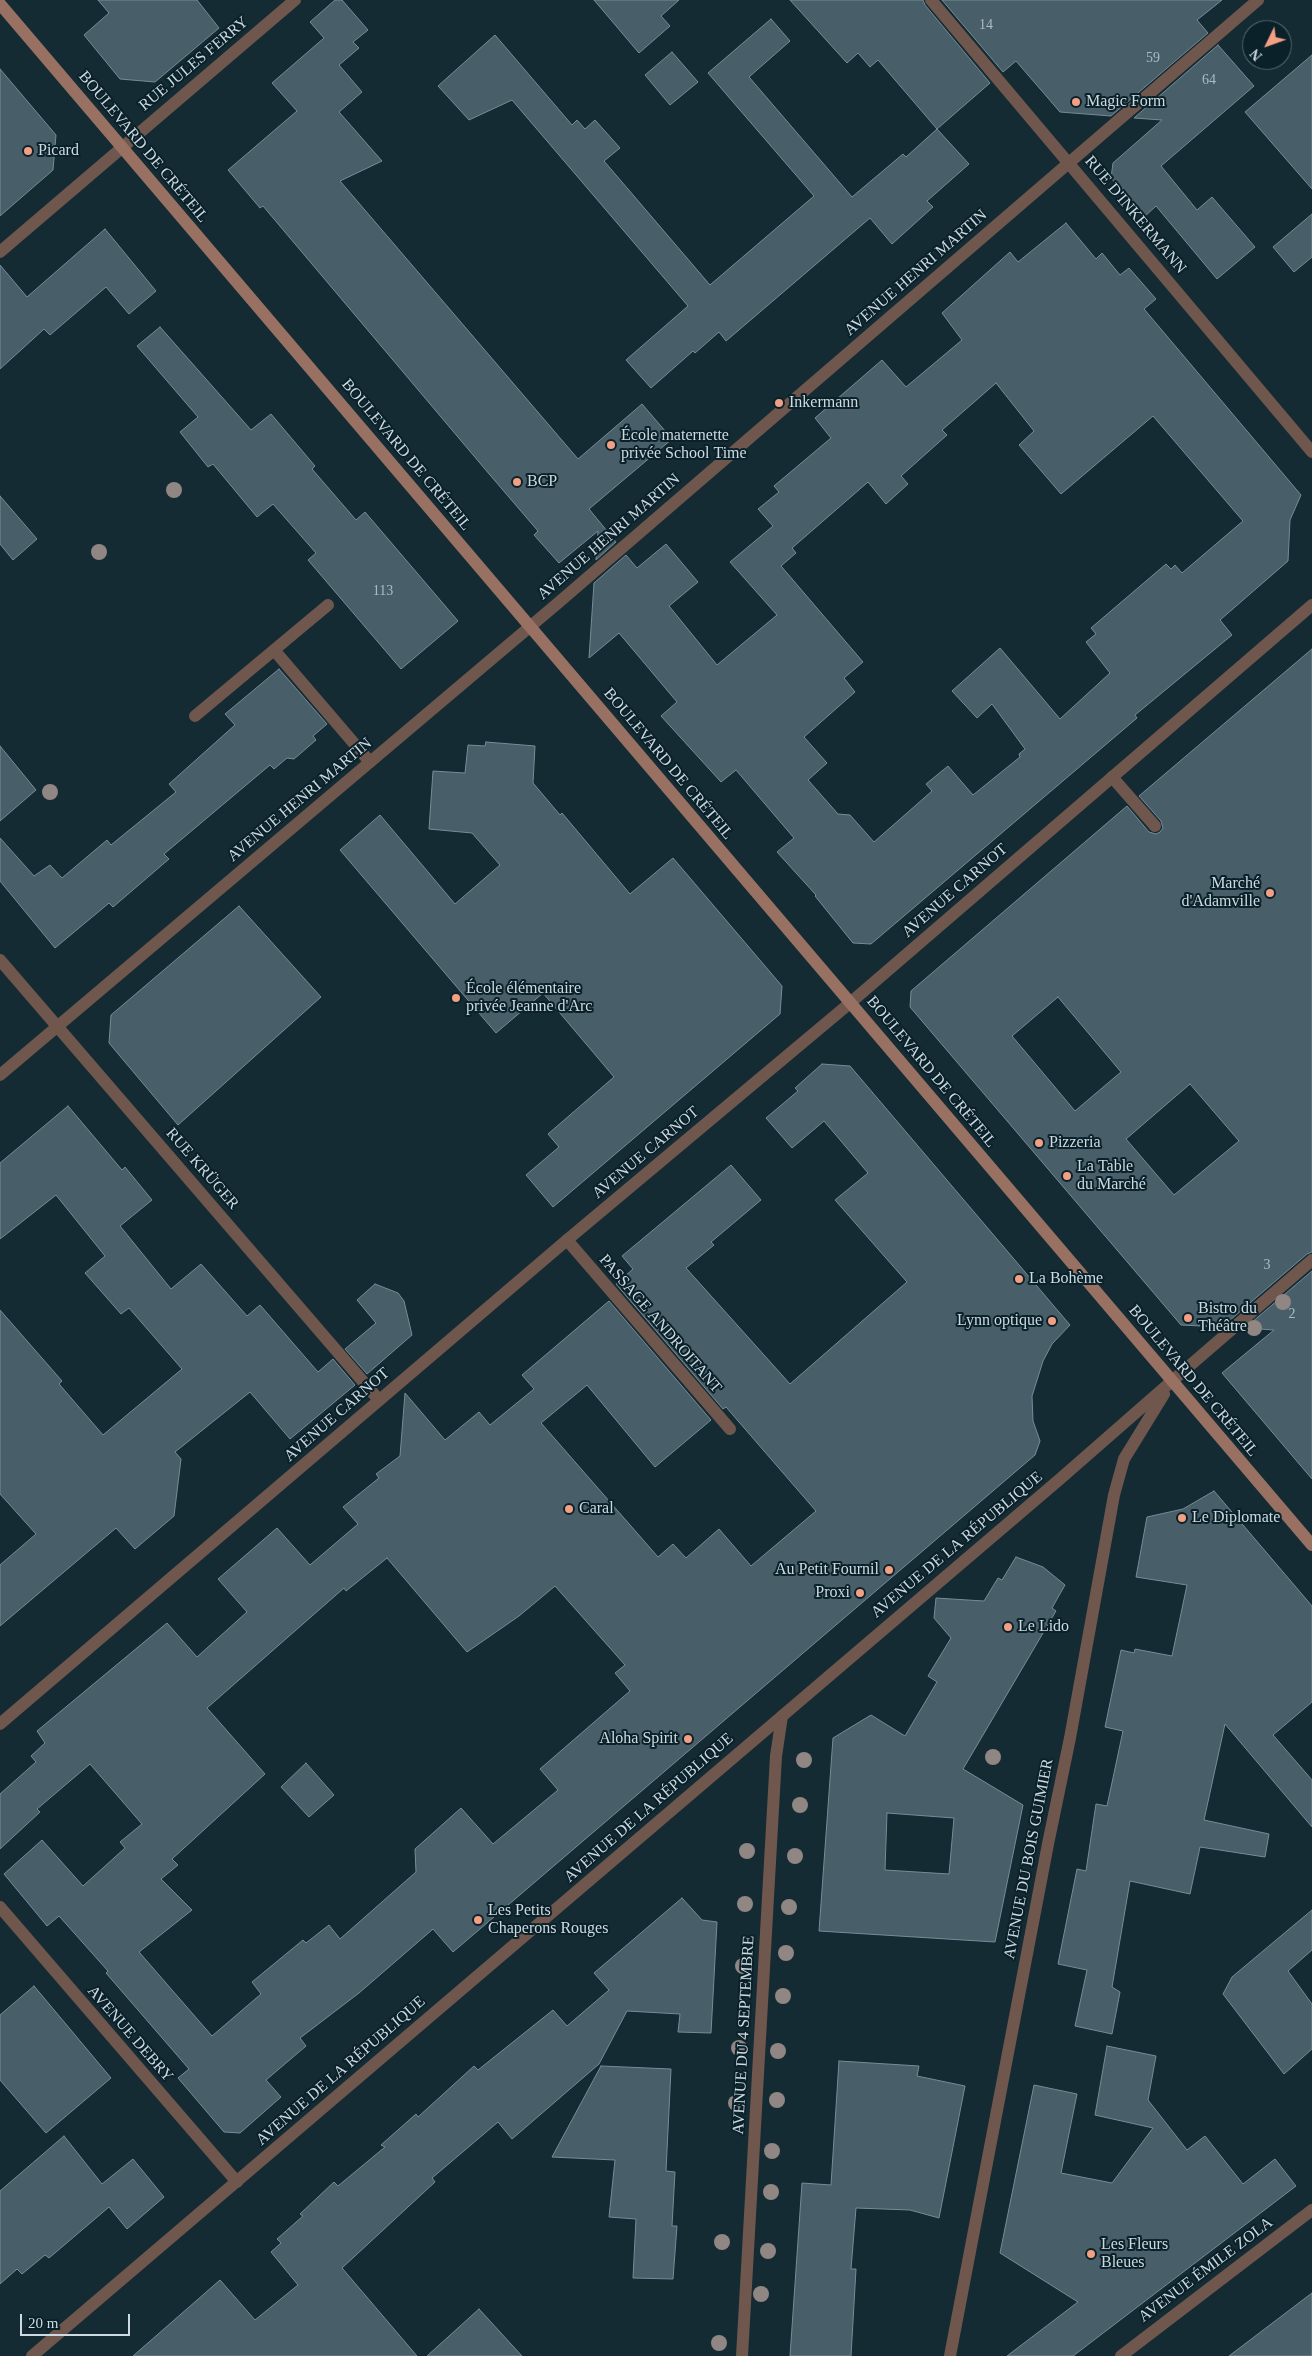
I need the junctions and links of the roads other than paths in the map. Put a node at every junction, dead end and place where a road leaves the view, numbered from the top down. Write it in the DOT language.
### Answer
graph roads {
  1 [pos="295,0"];
  2 [pos="931,0"];
  3 [pos="1258,0"];
  4 [pos="0,4"];
  5 [pos="122,147"];
  6 [pos="1069,163"];
  7 [pos="0,252"];
  8 [pos="1312,452"];
  9 [pos="328,605"];
  10 [pos="1312,605"];
  11 [pos="530,626"];
  12 [pos="274,650"];
  13 [pos="195,716"];
  14 [pos="370,762"];
  15 [pos="1112,777"];
  16 [pos="1155,826"];
  17 [pos="0,960"];
  18 [pos="850,1003"];
  19 [pos="57,1027"];
  20 [pos="0,1075"];
  21 [pos="567,1240"];
  22 [pos="1312,1260"];
  23 [pos="1172,1381"];
  24 [pos="379,1400"];
  25 [pos="730,1429"];
  26 [pos="1312,1544"];
  27 [pos="782,1716"];
  28 [pos="0,1724"];
  29 [pos="0,1907"];
  30 [pos="237,2182"];
  31 [pos="1312,2210"];
  32 [pos="32,2356"];
  33 [pos="742,2356"];
  34 [pos="950,2356"];
  35 [pos="1120,2356"];
  1 -- 5 [label="street, RUE JULES FERRY"];
  2 -- 6 [label="street, RUE D'INKERMANN"];
  3 -- 6 [label="street, AVENUE HENRI MARTIN"];
  4 -- 5 [label="main road, BOULEVARD DE CRÉTEIL"];
  5 -- 7 [label="street, RUE JULES FERRY"];
  5 -- 11 [label="main road, BOULEVARD DE CRÉTEIL"];
  6 -- 8 [label="street, RUE D'INKERMANN"];
  6 -- 11 [label="street, AVENUE HENRI MARTIN"];
  9 -- 12 [label="street"];
  10 -- 15 [label="street, AVENUE CARNOT"];
  11 -- 14 [label="street, AVENUE HENRI MARTIN"];
  11 -- 18 [label="main road, BOULEVARD DE CRÉTEIL"];
  12 -- 13 [label="street"];
  12 -- 14 [label="street"];
  14 -- 19 [label="street, AVENUE HENRI MARTIN"];
  15 -- 16 [label="street"];
  15 -- 18 [label="street, AVENUE CARNOT"];
  17 -- 19 [label="street, RUE KRÜGER"];
  18 -- 21 [label="street, AVENUE CARNOT"];
  18 -- 23 [label="main road, BOULEVARD DE CRÉTEIL"];
  19 -- 20 [label="street, AVENUE HENRI MARTIN"];
  19 -- 24 [label="street, RUE KRÜGER"];
  21 -- 24 [label="street, AVENUE CARNOT"];
  21 -- 25 [label="street, PASSAGE ANDROITANT"];
  22 -- 23 [label="street, AVENUE DE LA RÉPUBLIQUE"];
  23 -- 26 [label="main road, BOULEVARD DE CRÉTEIL"];
  23 -- 27 [label="street, AVENUE DE LA RÉPUBLIQUE"];
  23 -- 34 [label="street, AVENUE DU BOIS GUIMIER"];
  24 -- 28 [label="street, AVENUE CARNOT"];
  27 -- 30 [label="street, AVENUE DE LA RÉPUBLIQUE"];
  27 -- 33 [label="street, AVENUE DU 4 SEPTEMBRE"];
  29 -- 30 [label="street, AVENUE DEBRY"];
  30 -- 32 [label="street, AVENUE DE LA RÉPUBLIQUE"];
  31 -- 35 [label="street, AVENUE ÉMILE ZOLA"];
}
